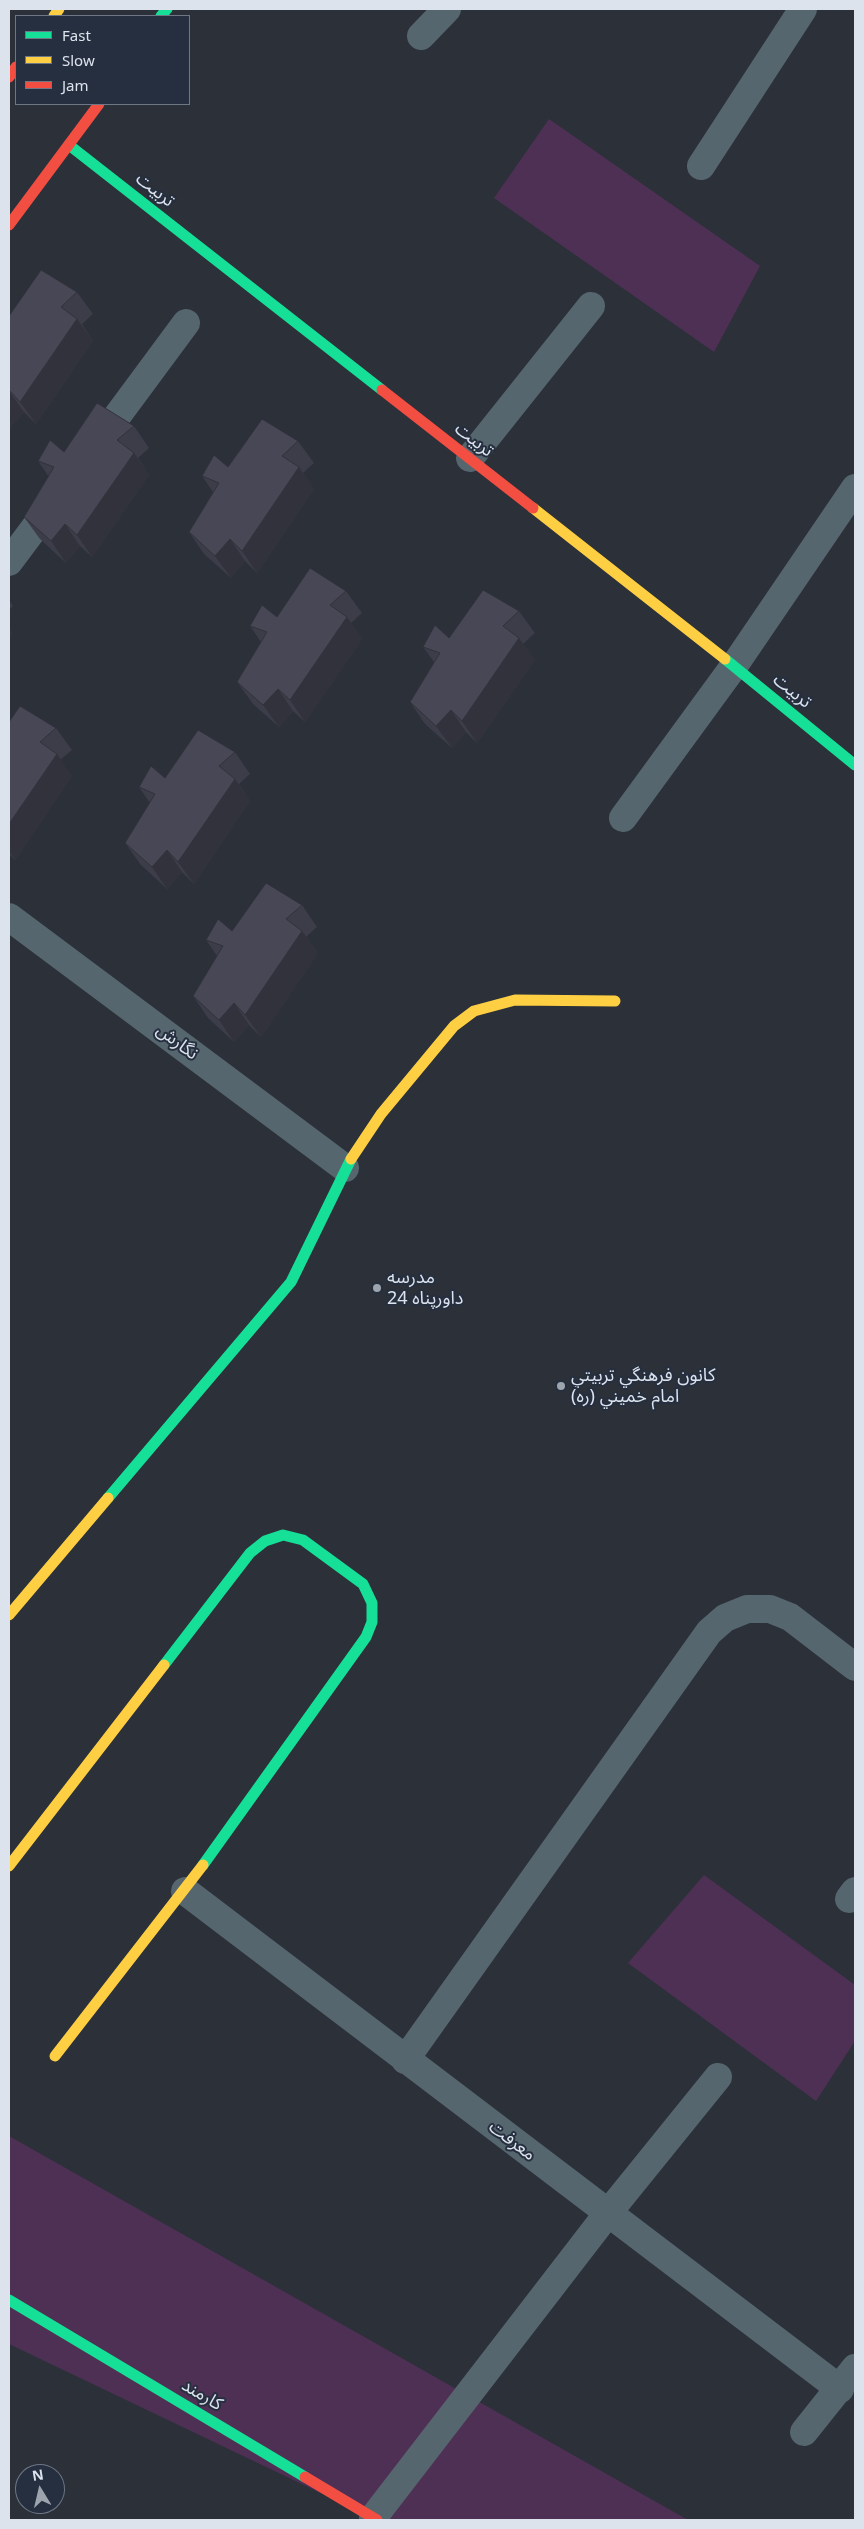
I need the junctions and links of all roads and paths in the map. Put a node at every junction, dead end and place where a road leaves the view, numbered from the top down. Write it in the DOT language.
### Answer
graph roads {
  1 [pos="447,9"];
  2 [pos="803,9"];
  3 [pos="421,36"];
  4 [pos="98,105"];
  5 [pos="70,145"];
  6 [pos="700,166"];
  7 [pos="9,225"];
  8 [pos="591,306"];
  9 [pos="186,323"];
  10 [pos="470,458"];
  11 [pos="855,488"];
  12 [pos="11,556"];
  13 [pos="734,666"];
  14 [pos="855,765"];
  15 [pos="624,818"];
  16 [pos="9,917"];
  17 [pos="615,1001"];
  18 [pos="345,1168"];
  19 [pos="9,1615"];
  20 [pos="855,1666"];
  21 [pos="9,1866"];
  22 [pos="185,1891"];
  23 [pos="55,2056"];
  24 [pos="405,2060"];
  25 [pos="718,2077"];
  26 [pos="608,2214"];
  27 [pos="9,2300"];
  28 [pos="848,2379"];
  29 [pos="804,2432"];
  30 [pos="375,2519"];
  1 -- 3 [label="street"];
  2 -- 6 [label="street"];
  4 -- 5 [label="street"];
  5 -- 7 [label="street"];
  5 -- 10 [label="street, تربیت"];
  8 -- 10 [label="street"];
  9 -- 12 [label="street"];
  10 -- 13 [label="street, تربیت"];
  11 -- 13 [label="street"];
  13 -- 14 [label="street, تربیت"];
  13 -- 15 [label="street"];
  16 -- 18 [label="street, نگارش"];
  17 -- 18 [label="street"];
  18 -- 19 [label="street"];
  20 -- 24 [label="street"];
  21 -- 22 [label="street"];
  22 -- 23 [label="street"];
  22 -- 24 [label="street, معرفت"];
  24 -- 26 [label="street, معرفت"];
  25 -- 26 [label="street"];
  26 -- 28 [label="street, معرفت"];
  26 -- 30 [label="street"];
  27 -- 30 [label="street, کارمند"];
  28 -- 29 [label="street"];
}
